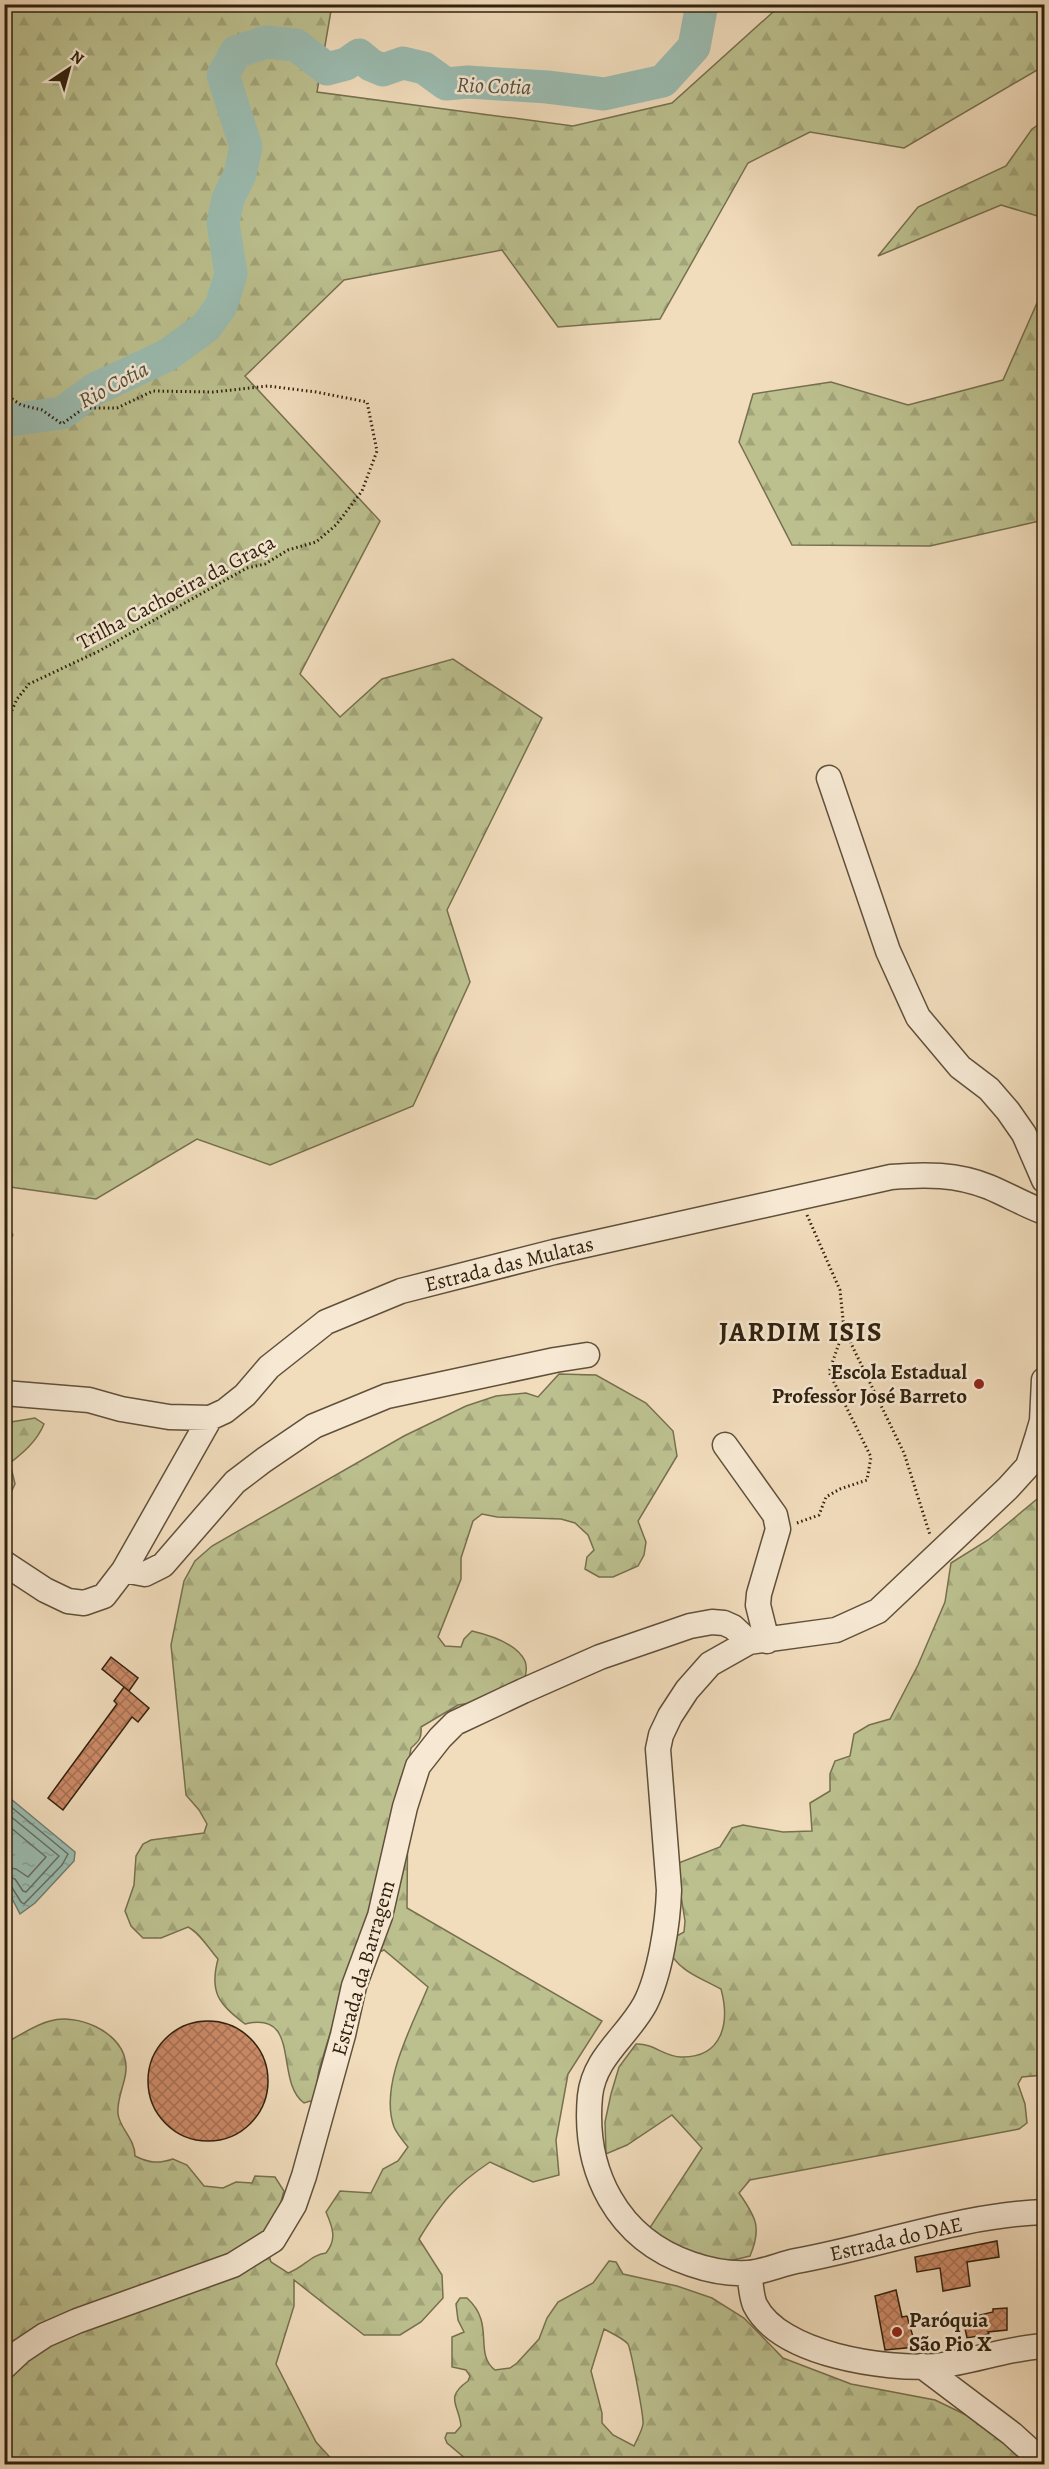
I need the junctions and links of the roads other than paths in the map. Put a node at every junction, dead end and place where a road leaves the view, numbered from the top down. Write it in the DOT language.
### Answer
graph roads {
  1 [pos="829,778"];
  2 [pos="1044,1180"];
  3 [pos="1044,1212"];
  4 [pos="586,1355"];
  5 [pos="1044,1380"];
  6 [pos="4,1393"];
  7 [pos="210,1418"];
  8 [pos="725,1445"];
  9 [pos="4,1563"];
  10 [pos="124,1570"];
  11 [pos="758,1642"];
  12 [pos="1044,2212"];
  13 [pos="749,2273"];
  14 [pos="1044,2346"];
  15 [pos="922,2366"];
  16 [pos="4,2367"];
  17 [pos="1044,2463"];
  1 -- 2 [label="street"];
  3 -- 7 [label="street, Estrada das Mulatas"];
  4 -- 10 [label="street"];
  5 -- 11 [label="street"];
  6 -- 7 [label="street"];
  7 -- 10 [label="street"];
  8 -- 11 [label="street"];
  9 -- 10 [label="street"];
  11 -- 13 [label="street, Estrada do DAE"];
  11 -- 16 [label="street, Estrada da Barragem"];
  12 -- 13 [label="street, Estrada do DAE"];
  13 -- 15 [label="street"];
  14 -- 15 [label="street"];
  15 -- 17 [label="street"];
}
